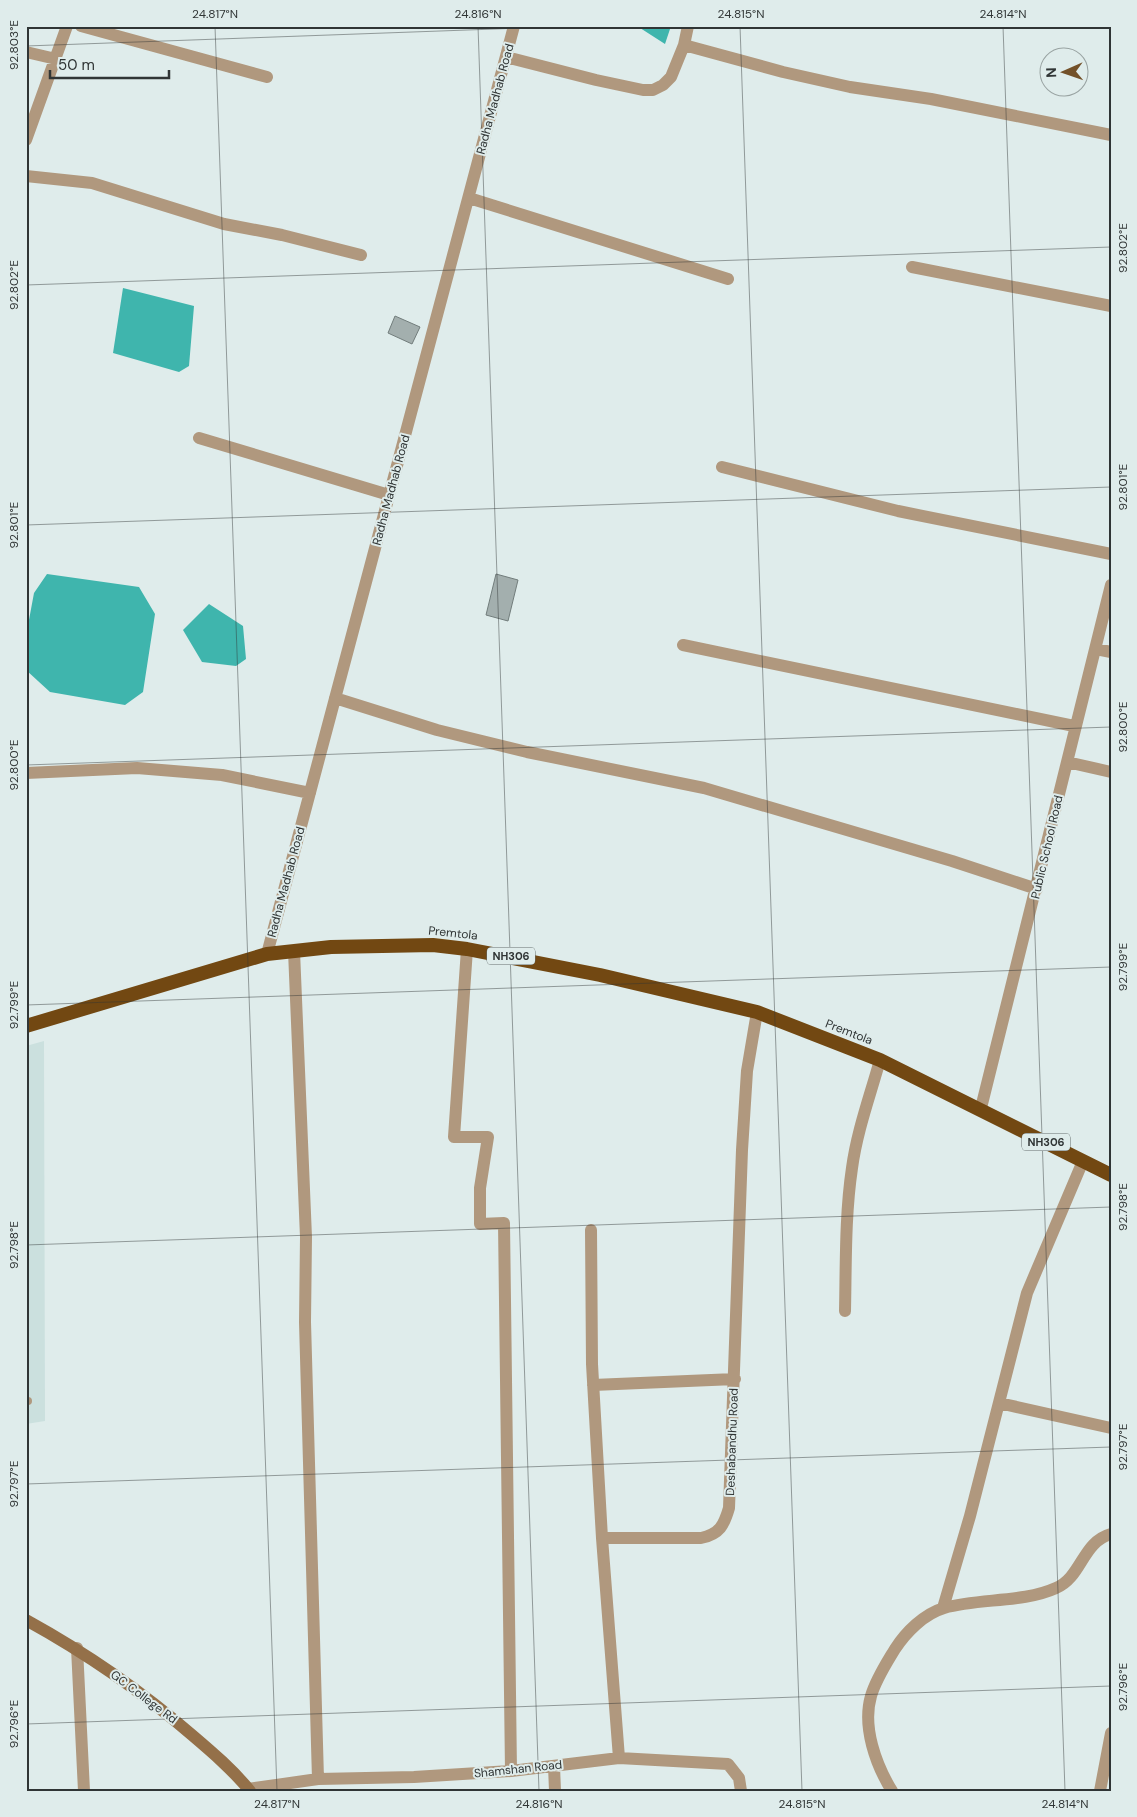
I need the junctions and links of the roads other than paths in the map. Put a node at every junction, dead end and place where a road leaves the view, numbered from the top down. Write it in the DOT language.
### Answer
graph roads {
  1 [pos="66,26"];
  2 [pos="81,26"];
  3 [pos="514,26"];
  4 [pos="688,26"];
  5 [pos="684,45"];
  6 [pos="26,52"];
  7 [pos="506,57"];
  8 [pos="56,59"];
  9 [pos="267,77"];
  10 [pos="1111,135"];
  11 [pos="26,140"];
  12 [pos="26,176"];
  13 [pos="469,198"];
  14 [pos="361,255"];
  15 [pos="912,267"];
  16 [pos="728,279"];
  17 [pos="1111,306"];
  18 [pos="199,438"];
  19 [pos="722,467"];
  20 [pos="390,495"];
  21 [pos="1111,554"];
  22 [pos="1111,585"];
  23 [pos="683,645"];
  24 [pos="1096,649"];
  25 [pos="1111,652"];
  26 [pos="335,698"];
  27 [pos="1074,726"];
  28 [pos="1067,762"];
  29 [pos="1111,772"];
  30 [pos="26,773"];
  31 [pos="310,793"];
  32 [pos="1036,890"];
  33 [pos="467,949"];
  34 [pos="294,951"];
  35 [pos="267,954"];
  36 [pos="757,1012"];
  37 [pos="26,1026"];
  38 [pos="880,1060"];
  39 [pos="981,1108"];
  40 [pos="1083,1161"];
  41 [pos="1111,1174"];
  42 [pos="591,1230"];
  43 [pos="845,1311"];
  44 [pos="735,1379"];
  45 [pos="593,1385"];
  46 [pos="999,1403"];
  47 [pos="1111,1428"];
  48 [pos="1111,1534"];
  49 [pos="602,1538"];
  50 [pos="943,1608"];
  51 [pos="26,1620"];
  52 [pos="77,1648"];
  53 [pos="1111,1733"];
  54 [pos="619,1758"];
  55 [pos="554,1766"];
  56 [pos="511,1771"];
  57 [pos="1107,1771"];
  58 [pos="318,1779"];
  59 [pos="249,1790"];
  60 [pos="84,1791"];
  61 [pos="555,1791"];
  62 [pos="741,1791"];
  63 [pos="892,1791"];
  64 [pos="1100,1791"];
  1 -- 8 [label="street"];
  2 -- 9 [label="street"];
  3 -- 7 [label="street, Radha Madhab Road"];
  4 -- 5 [label="street"];
  5 -- 7 [label="street"];
  5 -- 10 [label="street"];
  6 -- 8 [label="street"];
  7 -- 13 [label="street, Radha Madhab Road"];
  8 -- 11 [label="street"];
  12 -- 14 [label="street"];
  13 -- 16 [label="street"];
  13 -- 20 [label="street, Radha Madhab Road"];
  15 -- 17 [label="street"];
  18 -- 20 [label="street"];
  19 -- 21 [label="street"];
  20 -- 26 [label="street, Radha Madhab Road"];
  22 -- 24 [label="street, Public School Road"];
  23 -- 27 [label="street"];
  24 -- 25 [label="street"];
  24 -- 27 [label="street, Public School Road"];
  26 -- 31 [label="street, Radha Madhab Road"];
  26 -- 32 [label="street"];
  27 -- 28 [label="street, Public School Road"];
  28 -- 29 [label="street"];
  28 -- 32 [label="street, Public School Road"];
  30 -- 31 [label="street"];
  31 -- 35 [label="street, Radha Madhab Road"];
  32 -- 39 [label="street, Public School Road"];
  33 -- 34 [label="highway, Premtola / NH306"];
  33 -- 36 [label="highway, Premtola / NH306"];
  33 -- 56 [label="street"];
  34 -- 35 [label="highway, Premtola / NH306"];
  34 -- 58 [label="street"];
  35 -- 37 [label="highway, Premtola / NH306"];
  36 -- 38 [label="highway, Premtola / NH306"];
  36 -- 44 [label="street, Deshabandhu Road"];
  38 -- 39 [label="highway, Premtola / NH306"];
  38 -- 43 [label="street"];
  39 -- 40 [label="highway, NH306"];
  40 -- 41 [label="highway, NH306"];
  40 -- 46 [label="street"];
  42 -- 45 [label="street"];
  44 -- 45 [label="street"];
  44 -- 49 [label="street, Deshabandhu Road"];
  45 -- 49 [label="street"];
  46 -- 47 [label="street"];
  46 -- 50 [label="street"];
  48 -- 50 [label="street"];
  49 -- 54 [label="street"];
  50 -- 63 [label="street"];
  51 -- 52 [label="main road, GC College Rd"];
  52 -- 59 [label="main road, GC College Rd"];
  52 -- 60 [label="street"];
  53 -- 57 [label="street"];
  54 -- 55 [label="street, Shamshan Road"];
  54 -- 62 [label="street, Shamshan Road"];
  55 -- 56 [label="street, Shamshan Road"];
  55 -- 61 [label="street"];
  56 -- 58 [label="street, Shamshan Road"];
  57 -- 64 [label="street"];
  58 -- 59 [label="street, Shamshan Road"];
}
